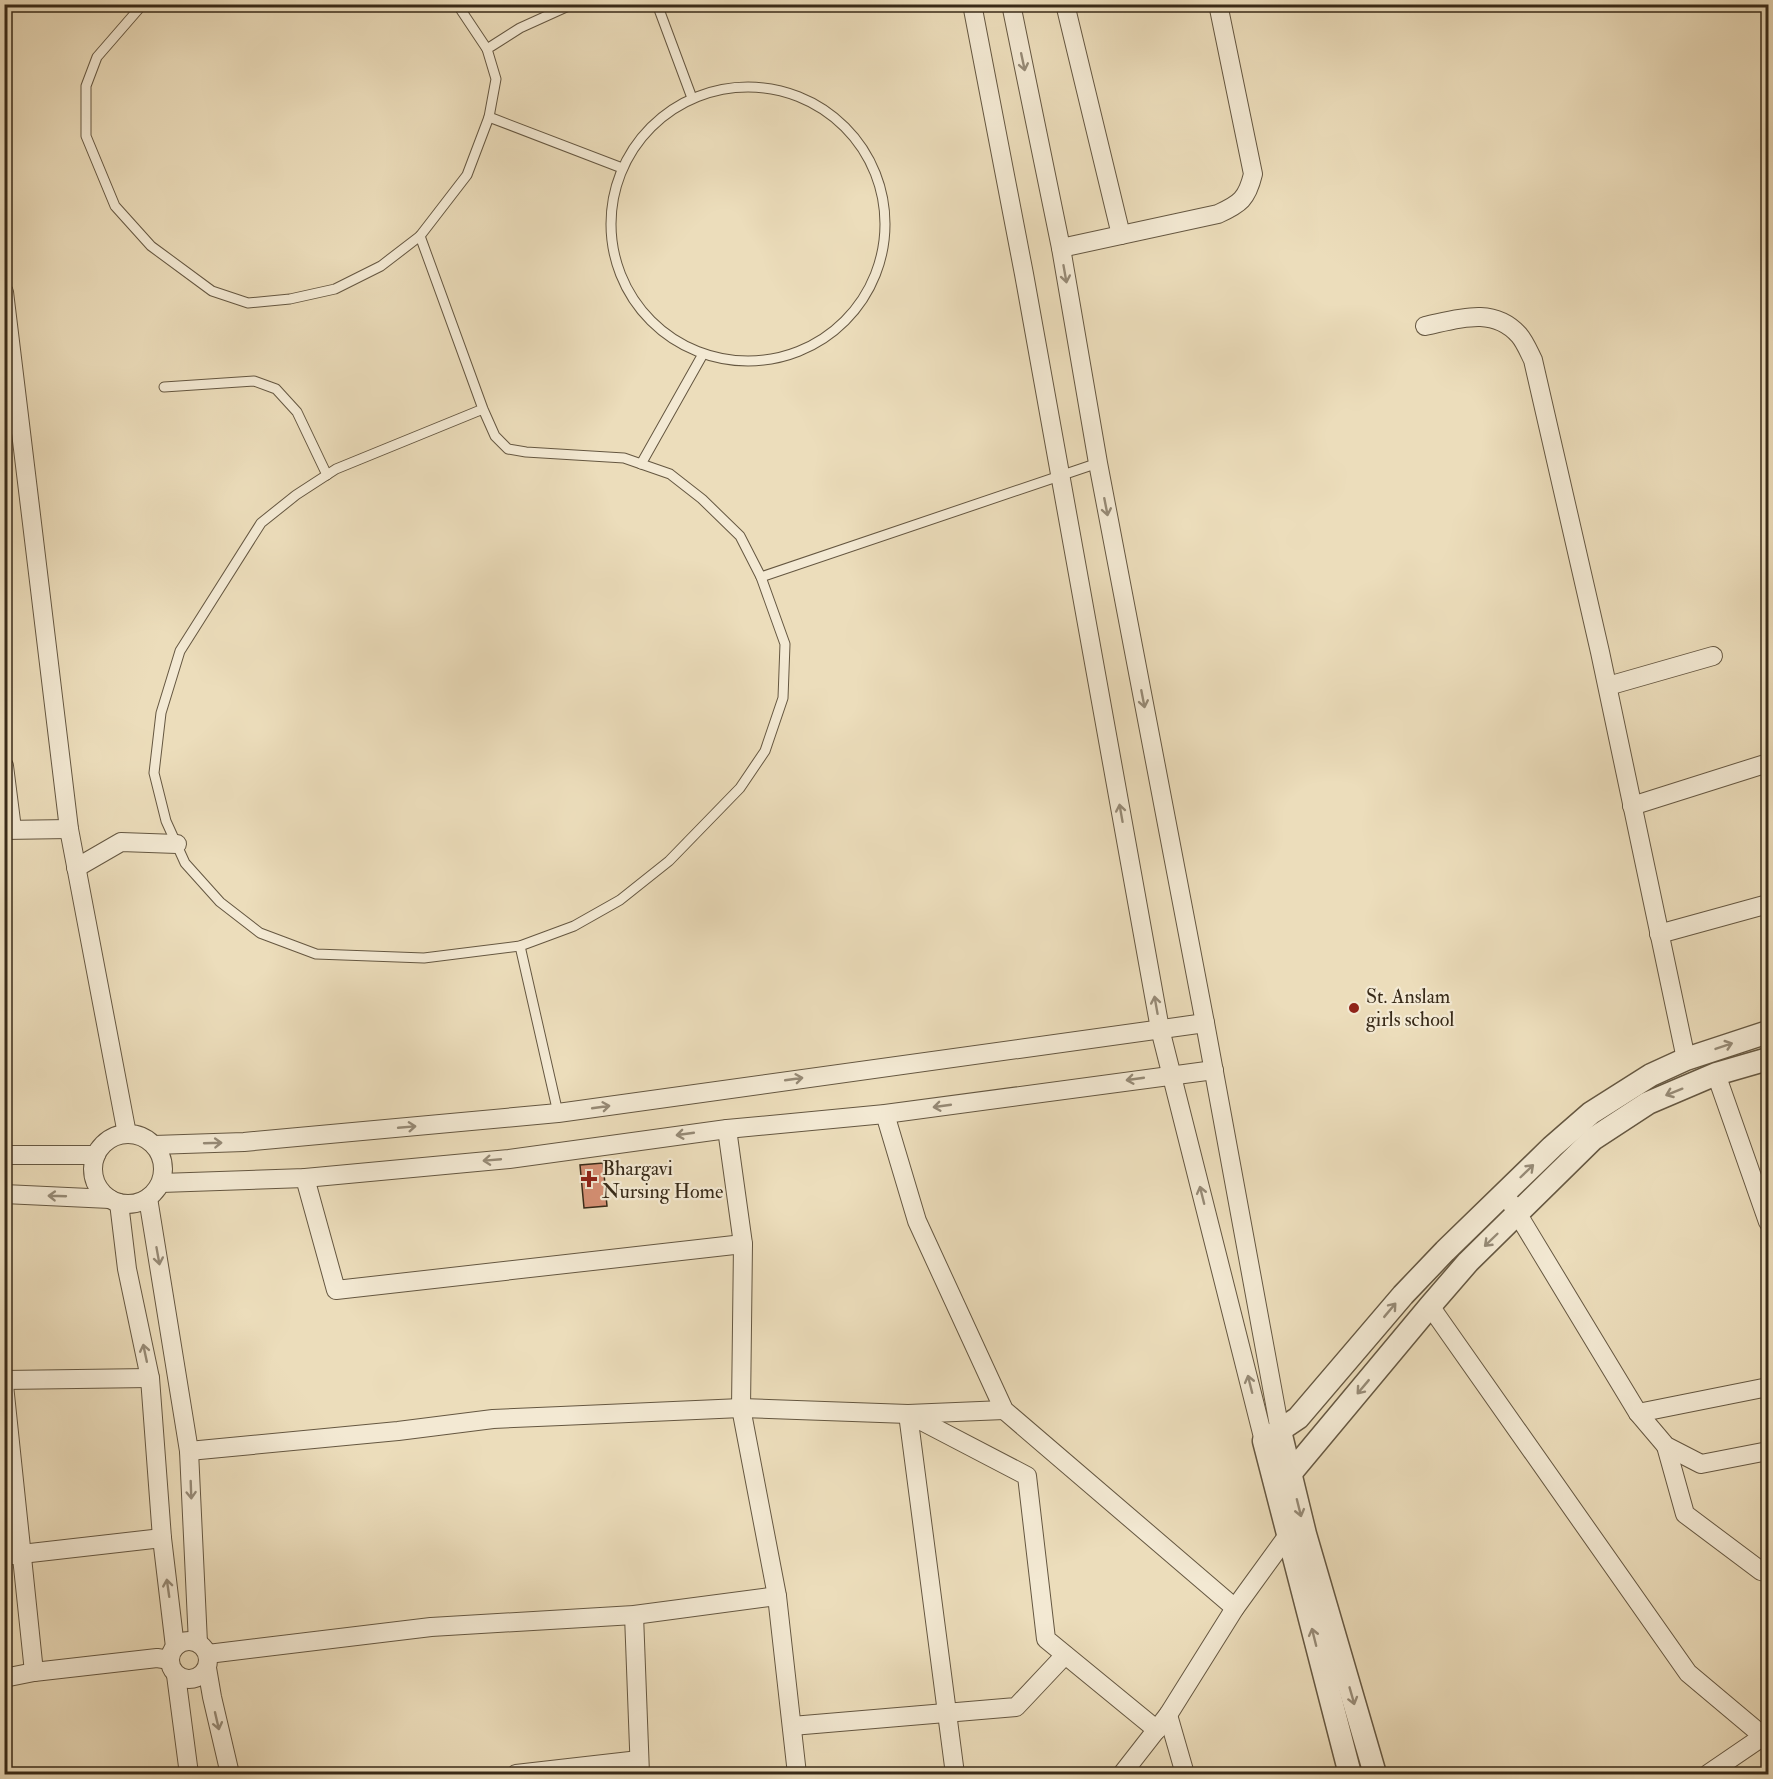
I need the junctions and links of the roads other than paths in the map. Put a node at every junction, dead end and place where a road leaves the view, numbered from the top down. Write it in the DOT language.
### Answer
graph roads {
  1 [pos="143,4"];
  2 [pos="457,4"];
  3 [pos="573,4"];
  4 [pos="657,4"];
  5 [pos="972,4"];
  6 [pos="1011,4"];
  7 [pos="1065,4"];
  8 [pos="1218,4"];
  9 [pos="487,49"];
  10 [pos="692,98"];
  11 [pos="489,117"];
  12 [pos="622,168"];
  13 [pos="1121,235"];
  14 [pos="420,236"];
  15 [pos="1060,248"];
  16 [pos="4,292"];
  17 [pos="1425,326"];
  18 [pos="703,354"];
  19 [pos="164,387"];
  20 [pos="11,393"];
  21 [pos="483,409"];
  22 [pos="1098,463"];
  23 [pos="641,464"];
  24 [pos="327,475"];
  25 [pos="1060,476"];
  26 [pos="761,577"];
  27 [pos="1713,656"];
  28 [pos="1608,686"];
  29 [pos="1768,763"];
  30 [pos="4,766"];
  31 [pos="1632,806"];
  32 [pos="8,829"];
  33 [pos="69,829"];
  34 [pos="177,844"];
  35 [pos="76,868"];
  36 [pos="1768,904"];
  37 [pos="1659,934"];
  38 [pos="520,946"];
  39 [pos="1205,1023"];
  40 [pos="1160,1029"];
  41 [pos="1768,1032"];
  42 [pos="1686,1059"];
  43 [pos="1768,1059"];
  44 [pos="1214,1070"];
  45 [pos="1172,1074"];
  46 [pos="1716,1074"];
  47 [pos="558,1113"];
  48 [pos="885,1114"];
  49 [pos="726,1129"];
  50 [pos="127,1134"];
  51 [pos="154,1145"];
  52 [pos="4,1155"];
  53 [pos="96,1155"];
  54 [pos="304,1178"];
  55 [pos="161,1183"];
  56 [pos="1504,1193"];
  57 [pos="4,1194"];
  58 [pos="148,1198"];
  59 [pos="115,1201"];
  60 [pos="1518,1214"];
  61 [pos="1768,1218"];
  62 [pos="743,1244"];
  63 [pos="1430,1306"];
  64 [pos="150,1378"];
  65 [pos="4,1380"];
  66 [pos="4,1385"];
  67 [pos="1768,1387"];
  68 [pos="741,1408"];
  69 [pos="1004,1410"];
  70 [pos="1638,1413"];
  71 [pos="908,1414"];
  72 [pos="1272,1436"];
  73 [pos="1666,1446"];
  74 [pos="189,1451"];
  75 [pos="1768,1451"];
  76 [pos="1283,1479"];
  77 [pos="10,1484"];
  78 [pos="1288,1535"];
  79 [pos="162,1538"];
  80 [pos="13,1555"];
  81 [pos="1768,1573"];
  82 [pos="777,1596"];
  83 [pos="1235,1608"];
  84 [pos="634,1615"];
  85 [pos="204,1655"];
  86 [pos="1065,1655"];
  87 [pos="174,1660"];
  88 [pos="34,1672"];
  89 [pos="4,1678"];
  90 [pos="947,1712"];
  91 [pos="1168,1715"];
  92 [pos="792,1726"];
  93 [pos="1157,1730"];
  94 [pos="1766,1734"];
  95 [pos="640,1768"];
  96 [pos="1731,1768"];
  97 [pos="189,1774"];
  98 [pos="230,1774"];
  99 [pos="516,1774"];
  100 [pos="797,1774"];
  101 [pos="955,1774"];
  102 [pos="1122,1774"];
  103 [pos="1185,1774"];
  104 [pos="1350,1774"];
  105 [pos="1375,1774"];
  106 [pos="1708,1774"];
  1 -- 14 [label="lane"];
  2 -- 9 [label="lane"];
  3 -- 9 [label="lane"];
  4 -- 10 [label="lane"];
  5 -- 25 [label="street"];
  6 -- 15 [label="street, one-way"];
  7 -- 13 [label="street"];
  8 -- 13 [label="street"];
  9 -- 11 [label="lane"];
  10 -- 12 [label="lane"];
  10 -- 18 [label="lane"];
  11 -- 12 [label="lane"];
  11 -- 14 [label="lane"];
  12 -- 18 [label="lane"];
  13 -- 15 [label="street"];
  14 -- 21 [label="lane"];
  15 -- 22 [label="street, one-way"];
  16 -- 20 [label="street"];
  17 -- 28 [label="street"];
  18 -- 23 [label="lane"];
  19 -- 24 [label="lane"];
  20 -- 33 [label="street"];
  21 -- 23 [label="lane"];
  21 -- 24 [label="lane"];
  22 -- 25 [label="lane"];
  22 -- 39 [label="street, one-way"];
  23 -- 26 [label="lane"];
  24 -- 34 [label="lane"];
  25 -- 26 [label="lane"];
  40 -- 25 [label="street, one-way"];
  26 -- 38 [label="lane"];
  27 -- 28 [label="street"];
  28 -- 31 [label="street"];
  29 -- 31 [label="street"];
  30 -- 32 [label="street"];
  31 -- 37 [label="street"];
  32 -- 33 [label="street"];
  33 -- 35 [label="street"];
  34 -- 35 [label="street"];
  34 -- 38 [label="lane"];
  35 -- 50 [label="street"];
  36 -- 37 [label="street"];
  37 -- 42 [label="street"];
  38 -- 47 [label="lane"];
  39 -- 40 [label="street"];
  39 -- 44 [label="street"];
  40 -- 45 [label="street"];
  47 -- 40 [label="street, one-way"];
  42 -- 41 [label="street, one-way"];
  56 -- 42 [label="street, one-way"];
  43 -- 46 [label="street"];
  44 -- 45 [label="street"];
  44 -- 72 [label="street"];
  45 -- 48 [label="street, one-way"];
  72 -- 45 [label="street, one-way"];
  46 -- 60 [label="street, one-way"];
  46 -- 61 [label="street"];
  51 -- 47 [label="street, one-way"];
  48 -- 49 [label="street"];
  48 -- 69 [label="street"];
  49 -- 54 [label="street, one-way"];
  49 -- 62 [label="street"];
  50 -- 51 [label="street"];
  50 -- 53 [label="street"];
  51 -- 55 [label="street"];
  52 -- 53 [label="street"];
  53 -- 59 [label="street"];
  54 -- 55 [label="street"];
  54 -- 62 [label="street"];
  55 -- 58 [label="street"];
  56 -- 60 [label="street"];
  72 -- 56 [label="street, one-way"];
  59 -- 57 [label="street, one-way"];
  58 -- 59 [label="street"];
  58 -- 74 [label="street, one-way"];
  64 -- 59 [label="street, one-way"];
  60 -- 63 [label="street, one-way"];
  60 -- 70 [label="street"];
  62 -- 68 [label="street"];
  63 -- 76 [label="street, one-way"];
  63 -- 94 [label="street"];
  64 -- 65 [label="street"];
  64 -- 79 [label="street"];
  66 -- 77 [label="street"];
  67 -- 70 [label="street"];
  68 -- 71 [label="street"];
  68 -- 74 [label="street"];
  68 -- 82 [label="street"];
  69 -- 71 [label="street"];
  69 -- 83 [label="street"];
  70 -- 73 [label="street"];
  71 -- 86 [label="street"];
  71 -- 90 [label="street"];
  72 -- 76 [label="street"];
  73 -- 75 [label="street"];
  73 -- 81 [label="street"];
  74 -- 85 [label="street, one-way"];
  76 -- 78 [label="street"];
  76 -- 105 [label="street, one-way"];
  77 -- 80 [label="street"];
  78 -- 83 [label="street"];
  104 -- 78 [label="street, one-way"];
  79 -- 80 [label="street"];
  87 -- 79 [label="street, one-way"];
  80 -- 88 [label="street"];
  82 -- 84 [label="street"];
  82 -- 92 [label="street"];
  83 -- 91 [label="street"];
  84 -- 85 [label="street"];
  84 -- 95 [label="street"];
  85 -- 87 [label="street"];
  85 -- 87 [label="street"];
  85 -- 98 [label="street, one-way"];
  86 -- 90 [label="street"];
  86 -- 93 [label="street"];
  87 -- 88 [label="street"];
  87 -- 97 [label="street"];
  88 -- 89 [label="street"];
  90 -- 92 [label="street"];
  90 -- 101 [label="street"];
  91 -- 93 [label="street"];
  91 -- 103 [label="street"];
  92 -- 100 [label="street"];
  93 -- 102 [label="street"];
  94 -- 96 [label="street"];
  95 -- 99 [label="street"];
  96 -- 106 [label="street"];
}
